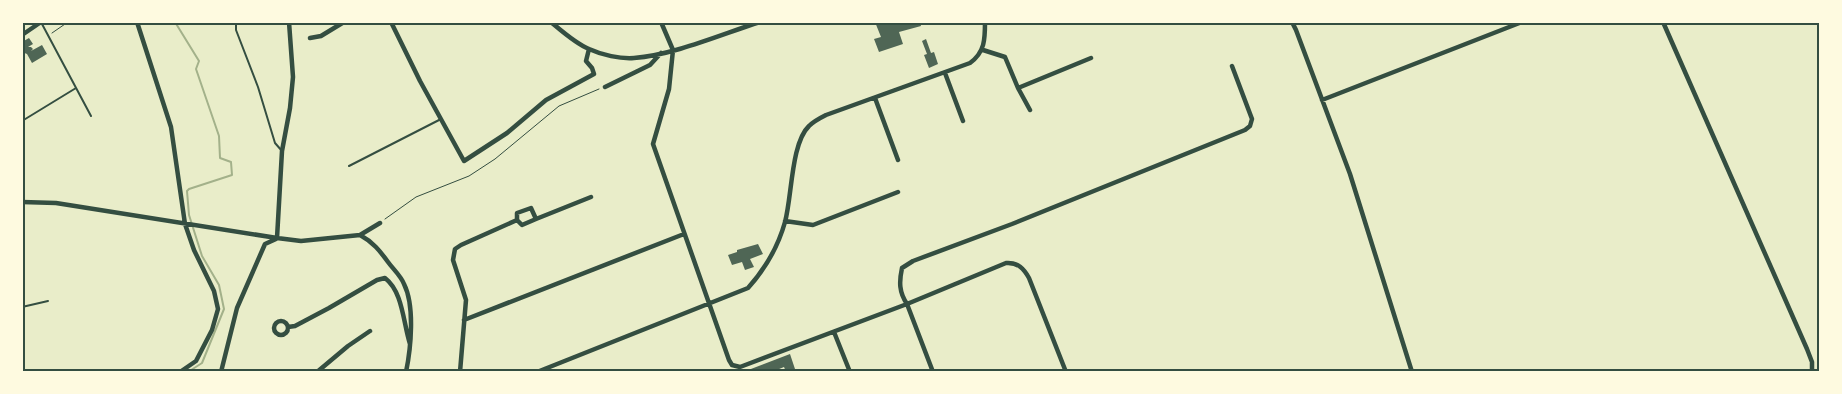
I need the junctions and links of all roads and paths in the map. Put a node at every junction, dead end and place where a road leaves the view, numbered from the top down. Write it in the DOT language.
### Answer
graph roads {
  1 [pos="68,22"];
  2 [pos="137,22"];
  3 [pos="236,22"];
  4 [pos="289,22"];
  5 [pos="344,22"];
  6 [pos="391,22"];
  7 [pos="551,22"];
  8 [pos="661,22"];
  9 [pos="760,22"];
  10 [pos="985,22"];
  11 [pos="1292,22"];
  12 [pos="1522,22"];
  13 [pos="1663,22"];
  14 [pos="42,23"];
  15 [pos="22,35"];
  16 [pos="48,35"];
  17 [pos="310,38"];
  18 [pos="589,49"];
  19 [pos="673,50"];
  20 [pos="983,50"];
  21 [pos="661,53"];
  22 [pos="1091,58"];
  23 [pos="1232,66"];
  24 [pos="945,73"];
  25 [pos="605,87"];
  26 [pos="76,88"];
  27 [pos="1018,88"];
  28 [pos="875,98"];
  29 [pos="1322,100"];
  30 [pos="1030,110"];
  31 [pos="91,116"];
  32 [pos="441,119"];
  33 [pos="963,121"];
  34 [pos="22,122"];
  35 [pos="282,151"];
  36 [pos="898,160"];
  37 [pos="349,166"];
  38 [pos="898,192"];
  39 [pos="591,197"];
  40 [pos="22,202"];
  41 [pos="536,219"];
  42 [pos="517,220"];
  43 [pos="785,221"];
  44 [pos="380,223"];
  45 [pos="190,225"];
  46 [pos="684,234"];
  47 [pos="360,235"];
  48 [pos="277,238"];
  49 [pos="48,301"];
  50 [pos="708,304"];
  51 [pos="907,304"];
  52 [pos="22,307"];
  53 [pos="464,320"];
  54 [pos="288,327"];
  55 [pos="370,331"];
  56 [pos="834,332"];
  57 [pos="410,344"];
  58 [pos="180,372"];
  59 [pos="221,372"];
  60 [pos="317,372"];
  61 [pos="406,372"];
  62 [pos="460,372"];
  63 [pos="537,372"];
  64 [pos="850,372"];
  65 [pos="933,372"];
  66 [pos="1066,372"];
  67 [pos="1412,372"];
  68 [pos="1812,372"];
  1 -- 16 [label="path"];
  2 -- 45 [label="street"];
  3 -- 35 [label="lane"];
  4 -- 35 [label="street"];
  5 -- 17 [label="street"];
  6 -- 32 [label="street"];
  7 -- 18 [label="street"];
  8 -- 19 [label="street"];
  9 -- 19 [label="street"];
  10 -- 20 [label="street"];
  11 -- 29 [label="street"];
  12 -- 29 [label="street"];
  13 -- 68 [label="street"];
  14 -- 15 [label="street"];
  14 -- 16 [label="lane"];
  16 -- 26 [label="lane"];
  18 -- 21 [label="street"];
  18 -- 32 [label="street"];
  19 -- 21 [label="street"];
  19 -- 46 [label="street"];
  20 -- 24 [label="street"];
  20 -- 27 [label="street"];
  21 -- 25 [label="street"];
  22 -- 27 [label="street"];
  23 -- 51 [label="street"];
  24 -- 28 [label="street"];
  24 -- 33 [label="street"];
  25 -- 44 [label="path"];
  26 -- 31 [label="lane"];
  26 -- 34 [label="lane"];
  27 -- 30 [label="street"];
  28 -- 36 [label="street"];
  28 -- 43 [label="street"];
  29 -- 67 [label="street"];
  32 -- 37 [label="lane"];
  35 -- 48 [label="street"];
  38 -- 43 [label="street"];
  39 -- 41 [label="street"];
  40 -- 45 [label="street"];
  41 -- 42 [label="street"];
  41 -- 42 [label="street"];
  42 -- 53 [label="street"];
  43 -- 50 [label="street"];
  44 -- 47 [label="street"];
  45 -- 48 [label="street"];
  45 -- 58 [label="street"];
  46 -- 50 [label="street"];
  46 -- 53 [label="street"];
  47 -- 48 [label="street"];
  47 -- 57 [label="street"];
  48 -- 59 [label="street"];
  49 -- 52 [label="lane"];
  50 -- 56 [label="street"];
  50 -- 63 [label="street"];
  51 -- 56 [label="street"];
  51 -- 65 [label="street"];
  51 -- 66 [label="street"];
  53 -- 62 [label="street"];
  54 -- 57 [label="street"];
  55 -- 60 [label="street"];
  56 -- 64 [label="street"];
  57 -- 61 [label="street"];
}
